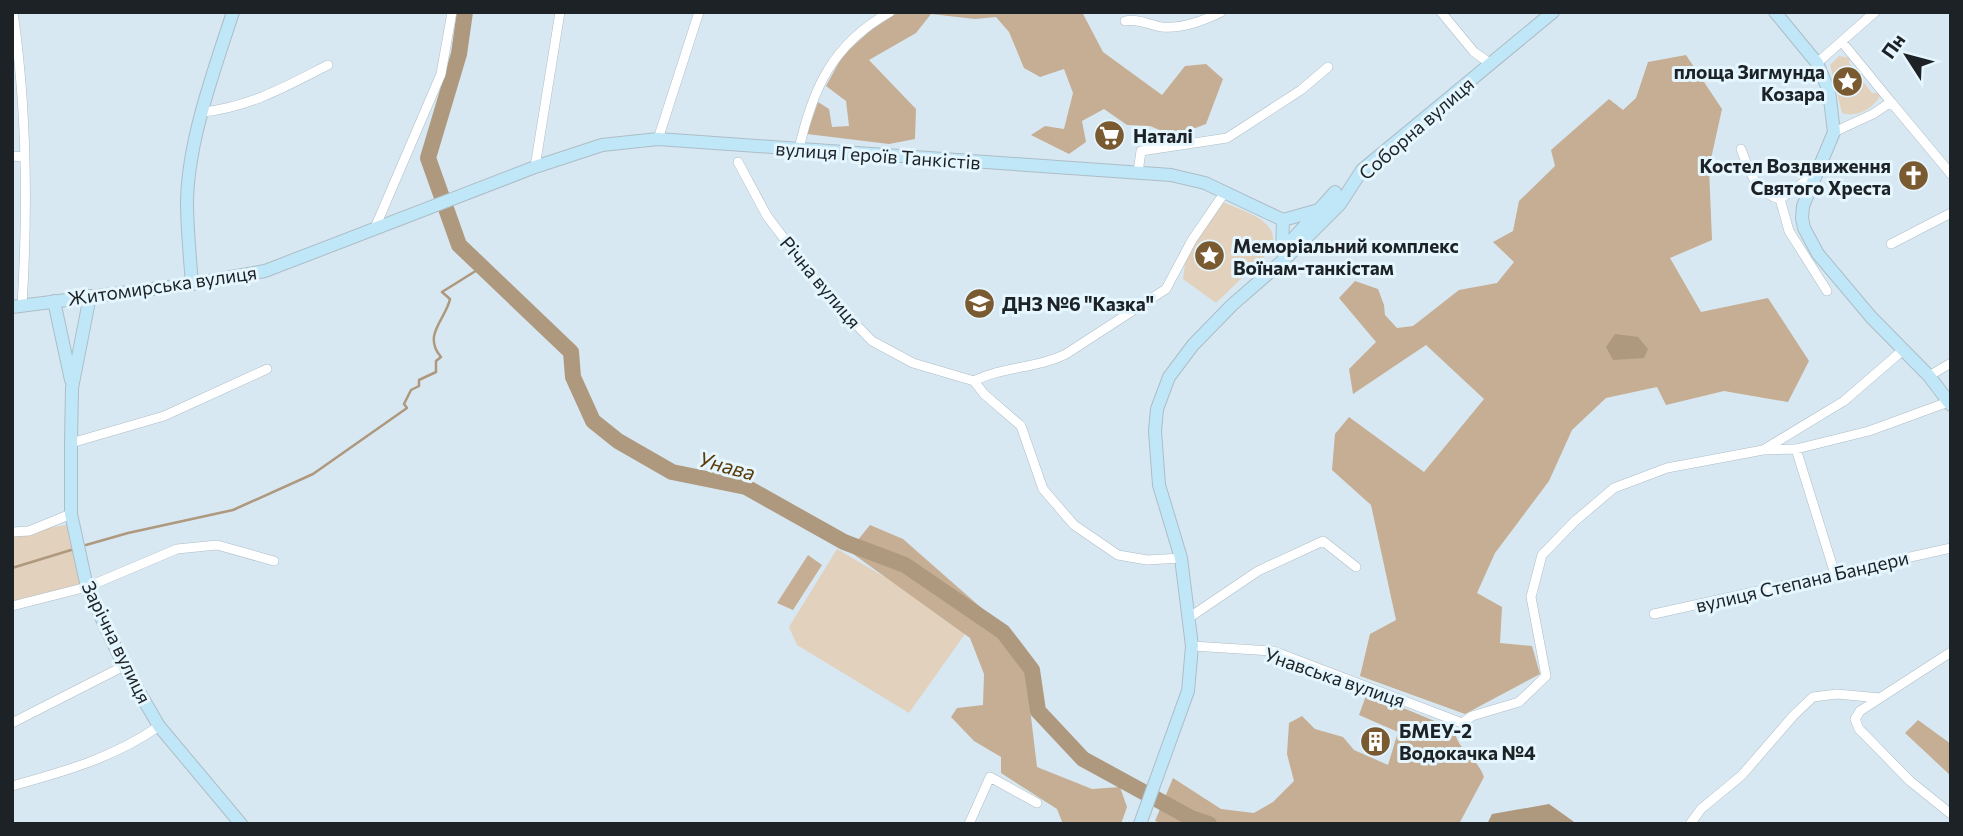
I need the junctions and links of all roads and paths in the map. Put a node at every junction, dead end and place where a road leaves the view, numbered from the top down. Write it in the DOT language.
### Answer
graph roads {
  1 [pos="13,12"];
  2 [pos="233,12"];
  3 [pos="452,12"];
  4 [pos="560,12"];
  5 [pos="699,12"];
  6 [pos="890,12"];
  7 [pos="1221,12"];
  8 [pos="1441,12"];
  9 [pos="1553,12"];
  10 [pos="1775,12"];
  11 [pos="1875,12"];
  12 [pos="1125,22"];
  13 [pos="1842,42"];
  14 [pos="1817,63"];
  15 [pos="1491,64"];
  16 [pos="328,65"];
  17 [pos="1328,67"];
  18 [pos="1891,102"];
  19 [pos="203,112"];
  20 [pos="1834,132"];
  21 [pos="658,139"];
  22 [pos="799,149"];
  23 [pos="1741,149"];
  24 [pos="12,156"];
  25 [pos="24,157"];
  26 [pos="738,162"];
  27 [pos="535,167"];
  28 [pos="1138,172"];
  29 [pos="1818,172"];
  30 [pos="1951,174"];
  31 [pos="1225,192"];
  32 [pos="1338,198"];
  33 [pos="1780,199"];
  34 [pos="1316,210"];
  35 [pos="1270,212"];
  36 [pos="1951,213"];
  37 [pos="1283,220"];
  38 [pos="388,225"];
  39 [pos="374,230"];
  40 [pos="1891,244"];
  41 [pos="1282,251"];
  42 [pos="1267,274"];
  43 [pos="192,284"];
  44 [pos="1827,290"];
  45 [pos="90,296"];
  46 [pos="54,301"];
  47 [pos="17,306"];
  48 [pos="1903,351"];
  49 [pos="1951,363"];
  50 [pos="267,369"];
  51 [pos="1929,376"];
  52 [pos="974,381"];
  53 [pos="72,388"];
  54 [pos="1950,403"];
  55 [pos="71,443"];
  56 [pos="1796,449"];
  57 [pos="1763,450"];
  58 [pos="71,514"];
  59 [pos="12,532"];
  60 [pos="1951,548"];
  61 [pos="1181,558"];
  62 [pos="274,561"];
  63 [pos="1356,567"];
  64 [pos="1835,574"];
  65 [pos="87,587"];
  66 [pos="12,606"];
  67 [pos="1654,614"];
  68 [pos="1190,617"];
  69 [pos="1192,646"];
  70 [pos="1951,652"];
  71 [pos="124,666"];
  72 [pos="1880,698"];
  73 [pos="12,723"];
  74 [pos="159,726"];
  75 [pos="12,786"];
  76 [pos="1037,803"];
  77 [pos="1951,814"];
  78 [pos="1140,822"];
  79 [pos="241,824"];
  80 [pos="969,824"];
  81 [pos="1690,824"];
  1 -- 25 [label="street"];
  2 -- 19 [label="street"];
  3 -- 39 [label="street"];
  4 -- 27 [label="street"];
  5 -- 21 [label="street"];
  6 -- 22 [label="street"];
  7 -- 12 [label="street"];
  8 -- 15 [label="street"];
  9 -- 15 [label="street, Соборна вулиця"];
  10 -- 14 [label="street"];
  11 -- 13 [label="street"];
  13 -- 14 [label="street"];
  13 -- 18 [label="street"];
  14 -- 20 [label="street"];
  15 -- 32 [label="street, Соборна вулиця"];
  16 -- 19 [label="street"];
  17 -- 28 [label="street"];
  18 -- 20 [label="street"];
  18 -- 30 [label="street"];
  19 -- 43 [label="street"];
  20 -- 29 [label="street"];
  21 -- 22 [label="street, вулиця Героїв Танкістів"];
  21 -- 27 [label="street, вулиця Героїв Танкістів"];
  22 -- 28 [label="street, вулиця Героїв Танкістів"];
  23 -- 33 [label="street"];
  24 -- 25 [label="street"];
  25 -- 47 [label="street"];
  26 -- 52 [label="street, Річна вулиця"];
  27 -- 38 [label="street, вулиця Героїв Танкістів"];
  28 -- 31 [label="street, вулиця Героїв Танкістів"];
  29 -- 33 [label="street"];
  29 -- 48 [label="street"];
  31 -- 35 [label="street, вулиця Героїв Танкістів"];
  31 -- 52 [label="street"];
  32 -- 34 [label="street, вулиця Героїв Танкістів"];
  32 -- 42 [label="street, Соборна вулиця"];
  33 -- 44 [label="street"];
  34 -- 35 [label="street, вулиця Героїв Танкістів"];
  34 -- 37 [label="street, вулиця Героїв Танкістів"];
  34 -- 41 [label="street"];
  34 -- 42 [label="street"];
  35 -- 37 [label="street, вулиця Героїв Танкістів"];
  36 -- 40 [label="street"];
  37 -- 41 [label="street"];
  38 -- 39 [label="street, Житомирська вулиця"];
  39 -- 43 [label="street, Житомирська вулиця"];
  41 -- 42 [label="street"];
  42 -- 61 [label="street, Соборна вулиця"];
  43 -- 45 [label="street, Житомирська вулиця"];
  45 -- 46 [label="street, Житомирська вулиця"];
  45 -- 53 [label="street, Зарічна вулиця"];
  46 -- 47 [label="street, Житомирська вулиця"];
  46 -- 53 [label="street, Зарічна вулиця"];
  48 -- 51 [label="street"];
  48 -- 57 [label="street, Унавська вулиця"];
  49 -- 51 [label="street"];
  50 -- 55 [label="street"];
  51 -- 54 [label="street"];
  52 -- 61 [label="street, Річна вулиця"];
  53 -- 55 [label="street, Зарічна вулиця"];
  54 -- 56 [label="street, Унавська вулиця"];
  55 -- 58 [label="street, Зарічна вулиця"];
  56 -- 57 [label="street, Унавська вулиця"];
  56 -- 64 [label="street"];
  57 -- 69 [label="street, Унавська вулиця"];
  58 -- 59 [label="street"];
  58 -- 65 [label="street, Зарічна вулиця"];
  60 -- 64 [label="street, вулиця Степана Бандери"];
  61 -- 68 [label="street, Соборна вулиця"];
  62 -- 65 [label="street"];
  63 -- 68 [label="street"];
  64 -- 67 [label="street, вулиця Степана Бандери"];
  65 -- 66 [label="street"];
  65 -- 71 [label="street, Зарічна вулиця"];
  68 -- 69 [label="street, Соборна вулиця"];
  69 -- 78 [label="street, Соборна вулиця"];
  70 -- 72 [label="street"];
  71 -- 73 [label="street"];
  71 -- 74 [label="street, Зарічна вулиця"];
  72 -- 77 [label="street"];
  72 -- 81 [label="street"];
  74 -- 75 [label="street"];
  74 -- 79 [label="street, Зарічна вулиця"];
  76 -- 80 [label="street"];
}
